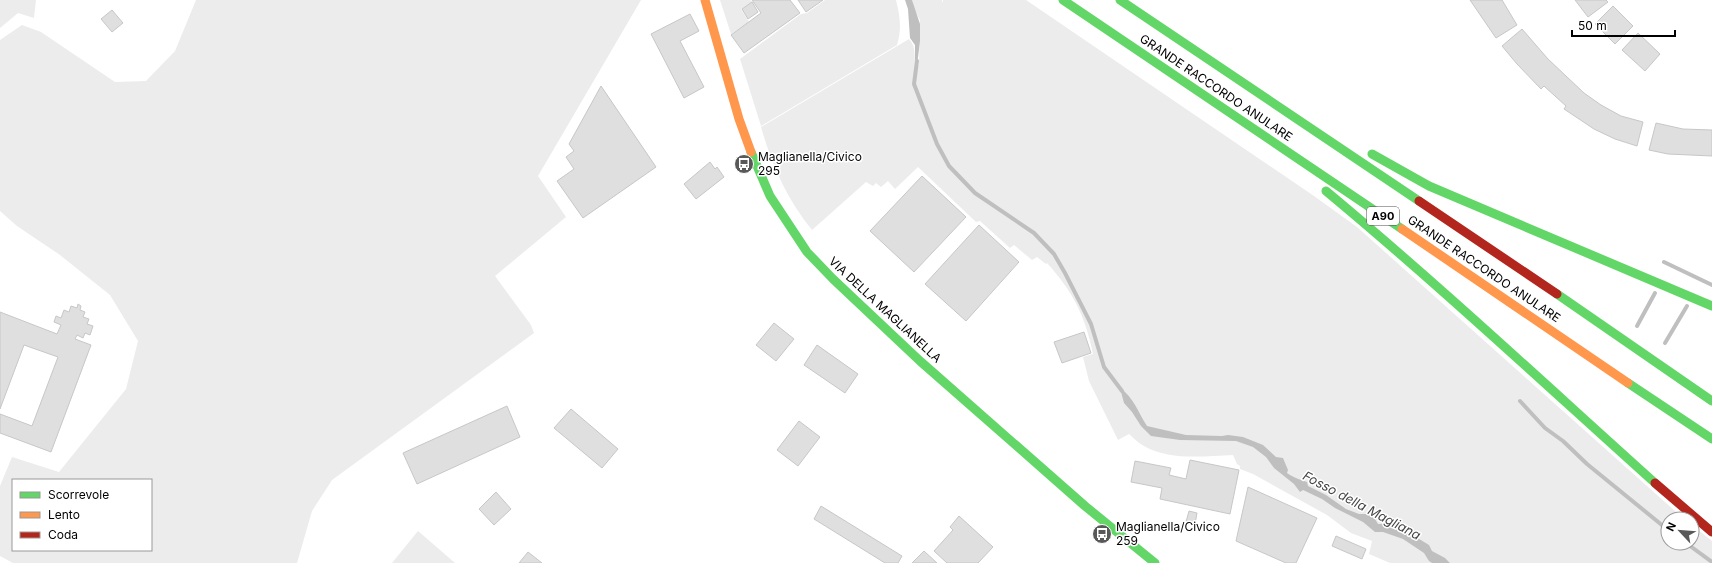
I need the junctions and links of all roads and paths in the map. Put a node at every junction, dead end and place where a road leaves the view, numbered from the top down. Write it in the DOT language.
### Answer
graph roads {
  1 [pos="705,0"];
  2 [pos="1063,0"];
  3 [pos="1120,0"];
  4 [pos="1297,119"];
  5 [pos="1336,134"];
  6 [pos="1366,150"];
  7 [pos="1296,157"];
  8 [pos="1712,306"];
  9 [pos="1712,401"];
  10 [pos="1712,439"];
  11 [pos="1712,532"];
  12 [pos="1155,563"];
  1 -- 12 [label="main road, VIA DELLA MAGLIANELLA"];
  2 -- 7 [label="main road, GRANDE RACCORDO ANULARE / A90"];
  3 -- 4 [label="main road, GRANDE RACCORDO ANULARE / A90"];
  4 -- 5 [label="main road"];
  4 -- 9 [label="main road, GRANDE RACCORDO ANULARE / A90"];
  6 -- 8 [label="main road"];
  7 -- 10 [label="main road, GRANDE RACCORDO ANULARE / A90"];
  7 -- 11 [label="main road"];
}
